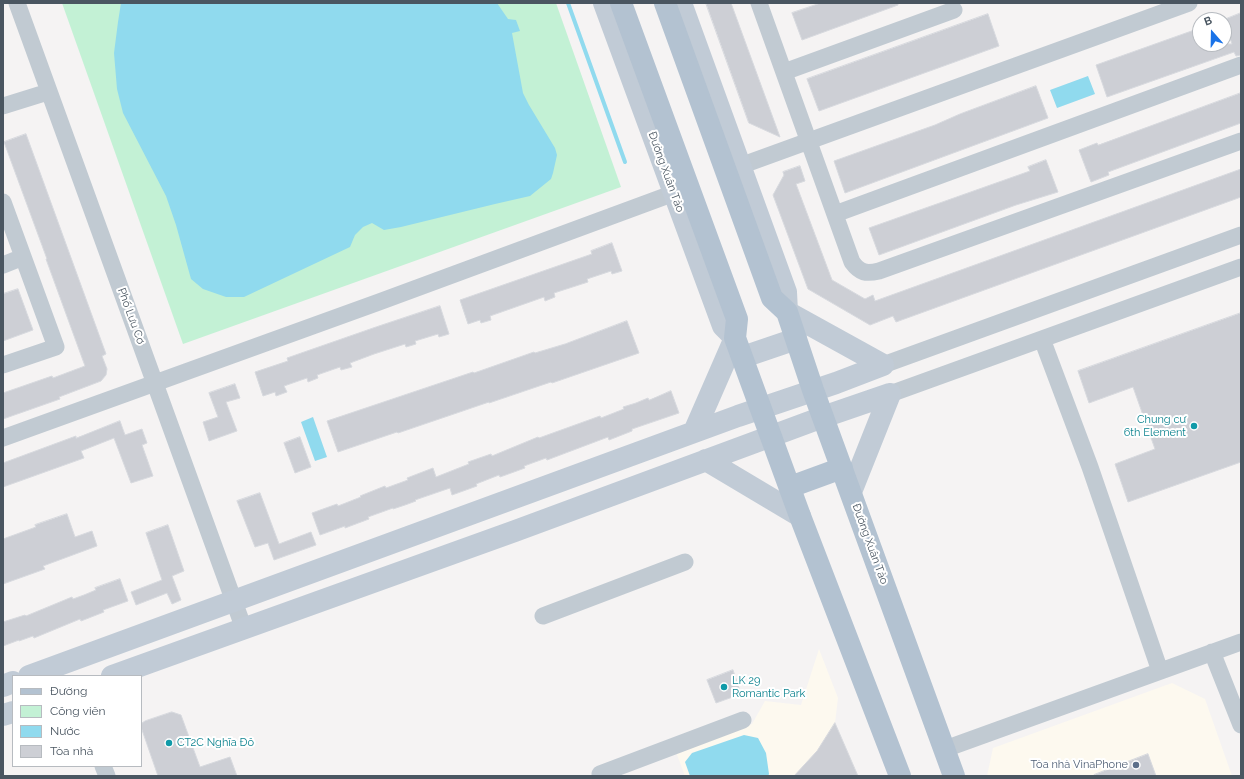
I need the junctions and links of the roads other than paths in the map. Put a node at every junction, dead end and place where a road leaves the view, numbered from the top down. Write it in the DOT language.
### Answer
graph roads {
  1 [pos="17,3"];
  2 [pos="604,3"];
  3 [pos="621,3"];
  4 [pos="665,3"];
  5 [pos="681,3"];
  6 [pos="759,3"];
  7 [pos="1190,3"];
  8 [pos="954,10"];
  9 [pos="1241,65"];
  10 [pos="784,72"];
  11 [pos="48,92"];
  12 [pos="3,106"];
  13 [pos="809,141"];
  14 [pos="1241,141"];
  15 [pos="733,168"];
  16 [pos="681,191"];
  17 [pos="3,202"];
  18 [pos="835,214"];
  19 [pos="1241,235"];
  20 [pos="23,257"];
  21 [pos="3,264"];
  22 [pos="1241,267"];
  23 [pos="787,312"];
  24 [pos="796,339"];
  25 [pos="1042,339"];
  26 [pos="739,347"];
  27 [pos="3,365"];
  28 [pos="883,365"];
  29 [pos="155,382"];
  30 [pos="814,390"];
  31 [pos="890,394"];
  32 [pos="760,408"];
  33 [pos="824,417"];
  34 [pos="694,432"];
  35 [pos="771,436"];
  36 [pos="3,438"];
  37 [pos="706,460"];
  38 [pos="842,468"];
  39 [pos="790,487"];
  40 [pos="851,492"];
  41 [pos="800,516"];
  42 [pos="685,562"];
  43 [pos="234,601"];
  44 [pos="543,616"];
  45 [pos="244,629"];
  46 [pos="1241,642"];
  47 [pos="1212,652"];
  48 [pos="1160,671"];
  49 [pos="32,675"];
  50 [pos="115,675"];
  51 [pos="743,720"];
  52 [pos="1241,725"];
  53 [pos="945,749"];
  54 [pos="600,774"];
  55 [pos="900,776"];
  56 [pos="954,776"];
  1 -- 11 [label="street, Phố Lưu Cơ"];
  2 -- 16 [label="street, Đường Xuân Tảo"];
  3 -- 16 [label="main road, Đường Xuân Tảo"];
  4 -- 15 [label="main road, Đường Xuân Tảo"];
  5 -- 15 [label="street, Đường Xuân Tảo"];
  6 -- 10 [label="street"];
  7 -- 13 [label="street"];
  8 -- 10 [label="street"];
  9 -- 18 [label="street"];
  10 -- 13 [label="street"];
  11 -- 12 [label="street"];
  11 -- 29 [label="street, Phố Lưu Cơ"];
  13 -- 15 [label="street"];
  13 -- 18 [label="street"];
  14 -- 18 [label="street"];
  15 -- 23 [label="main road, Đường Xuân Tảo"];
  16 -- 26 [label="main road, Đường Xuân Tảo"];
  16 -- 29 [label="street"];
  17 -- 20 [label="street"];
  19 -- 28 [label="street"];
  20 -- 21 [label="street"];
  20 -- 27 [label="street"];
  22 -- 25 [label="street"];
  23 -- 24 [label="main road, Đường Xuân Tảo"];
  23 -- 28 [label="street"];
  24 -- 26 [label="street"];
  24 -- 30 [label="main road, Đường Xuân Tảo"];
  25 -- 31 [label="street"];
  25 -- 48 [label="street"];
  26 -- 32 [label="main road, Đường Xuân Tảo"];
  26 -- 34 [label="street"];
  28 -- 30 [label="street"];
  29 -- 36 [label="street"];
  29 -- 43 [label="street, Phố Lưu Cơ"];
  30 -- 32 [label="street"];
  30 -- 33 [label="main road, Đường Xuân Tảo"];
  31 -- 33 [label="street"];
  31 -- 40 [label="street"];
  32 -- 34 [label="street"];
  32 -- 35 [label="main road, Đường Xuân Tảo"];
  33 -- 35 [label="street"];
  33 -- 38 [label="main road, Đường Xuân Tảo"];
  34 -- 43 [label="street"];
  35 -- 37 [label="street"];
  35 -- 39 [label="main road, Đường Xuân Tảo"];
  37 -- 41 [label="street"];
  37 -- 45 [label="street"];
  38 -- 39 [label="main road"];
  38 -- 40 [label="main road, Đường Xuân Tảo"];
  39 -- 41 [label="main road, Đường Xuân Tảo"];
  40 -- 53 [label="main road, Đường Xuân Tảo"];
  41 -- 55 [label="main road, Đường Xuân Tảo"];
  42 -- 44 [label="street"];
  43 -- 45 [label="street, Phố Lưu Cơ"];
  43 -- 49 [label="street"];
  45 -- 50 [label="street"];
  46 -- 47 [label="street"];
  47 -- 48 [label="street"];
  47 -- 52 [label="street"];
  48 -- 53 [label="street"];
  51 -- 54 [label="street"];
  53 -- 56 [label="main road, Đường Xuân Tảo"];
}
